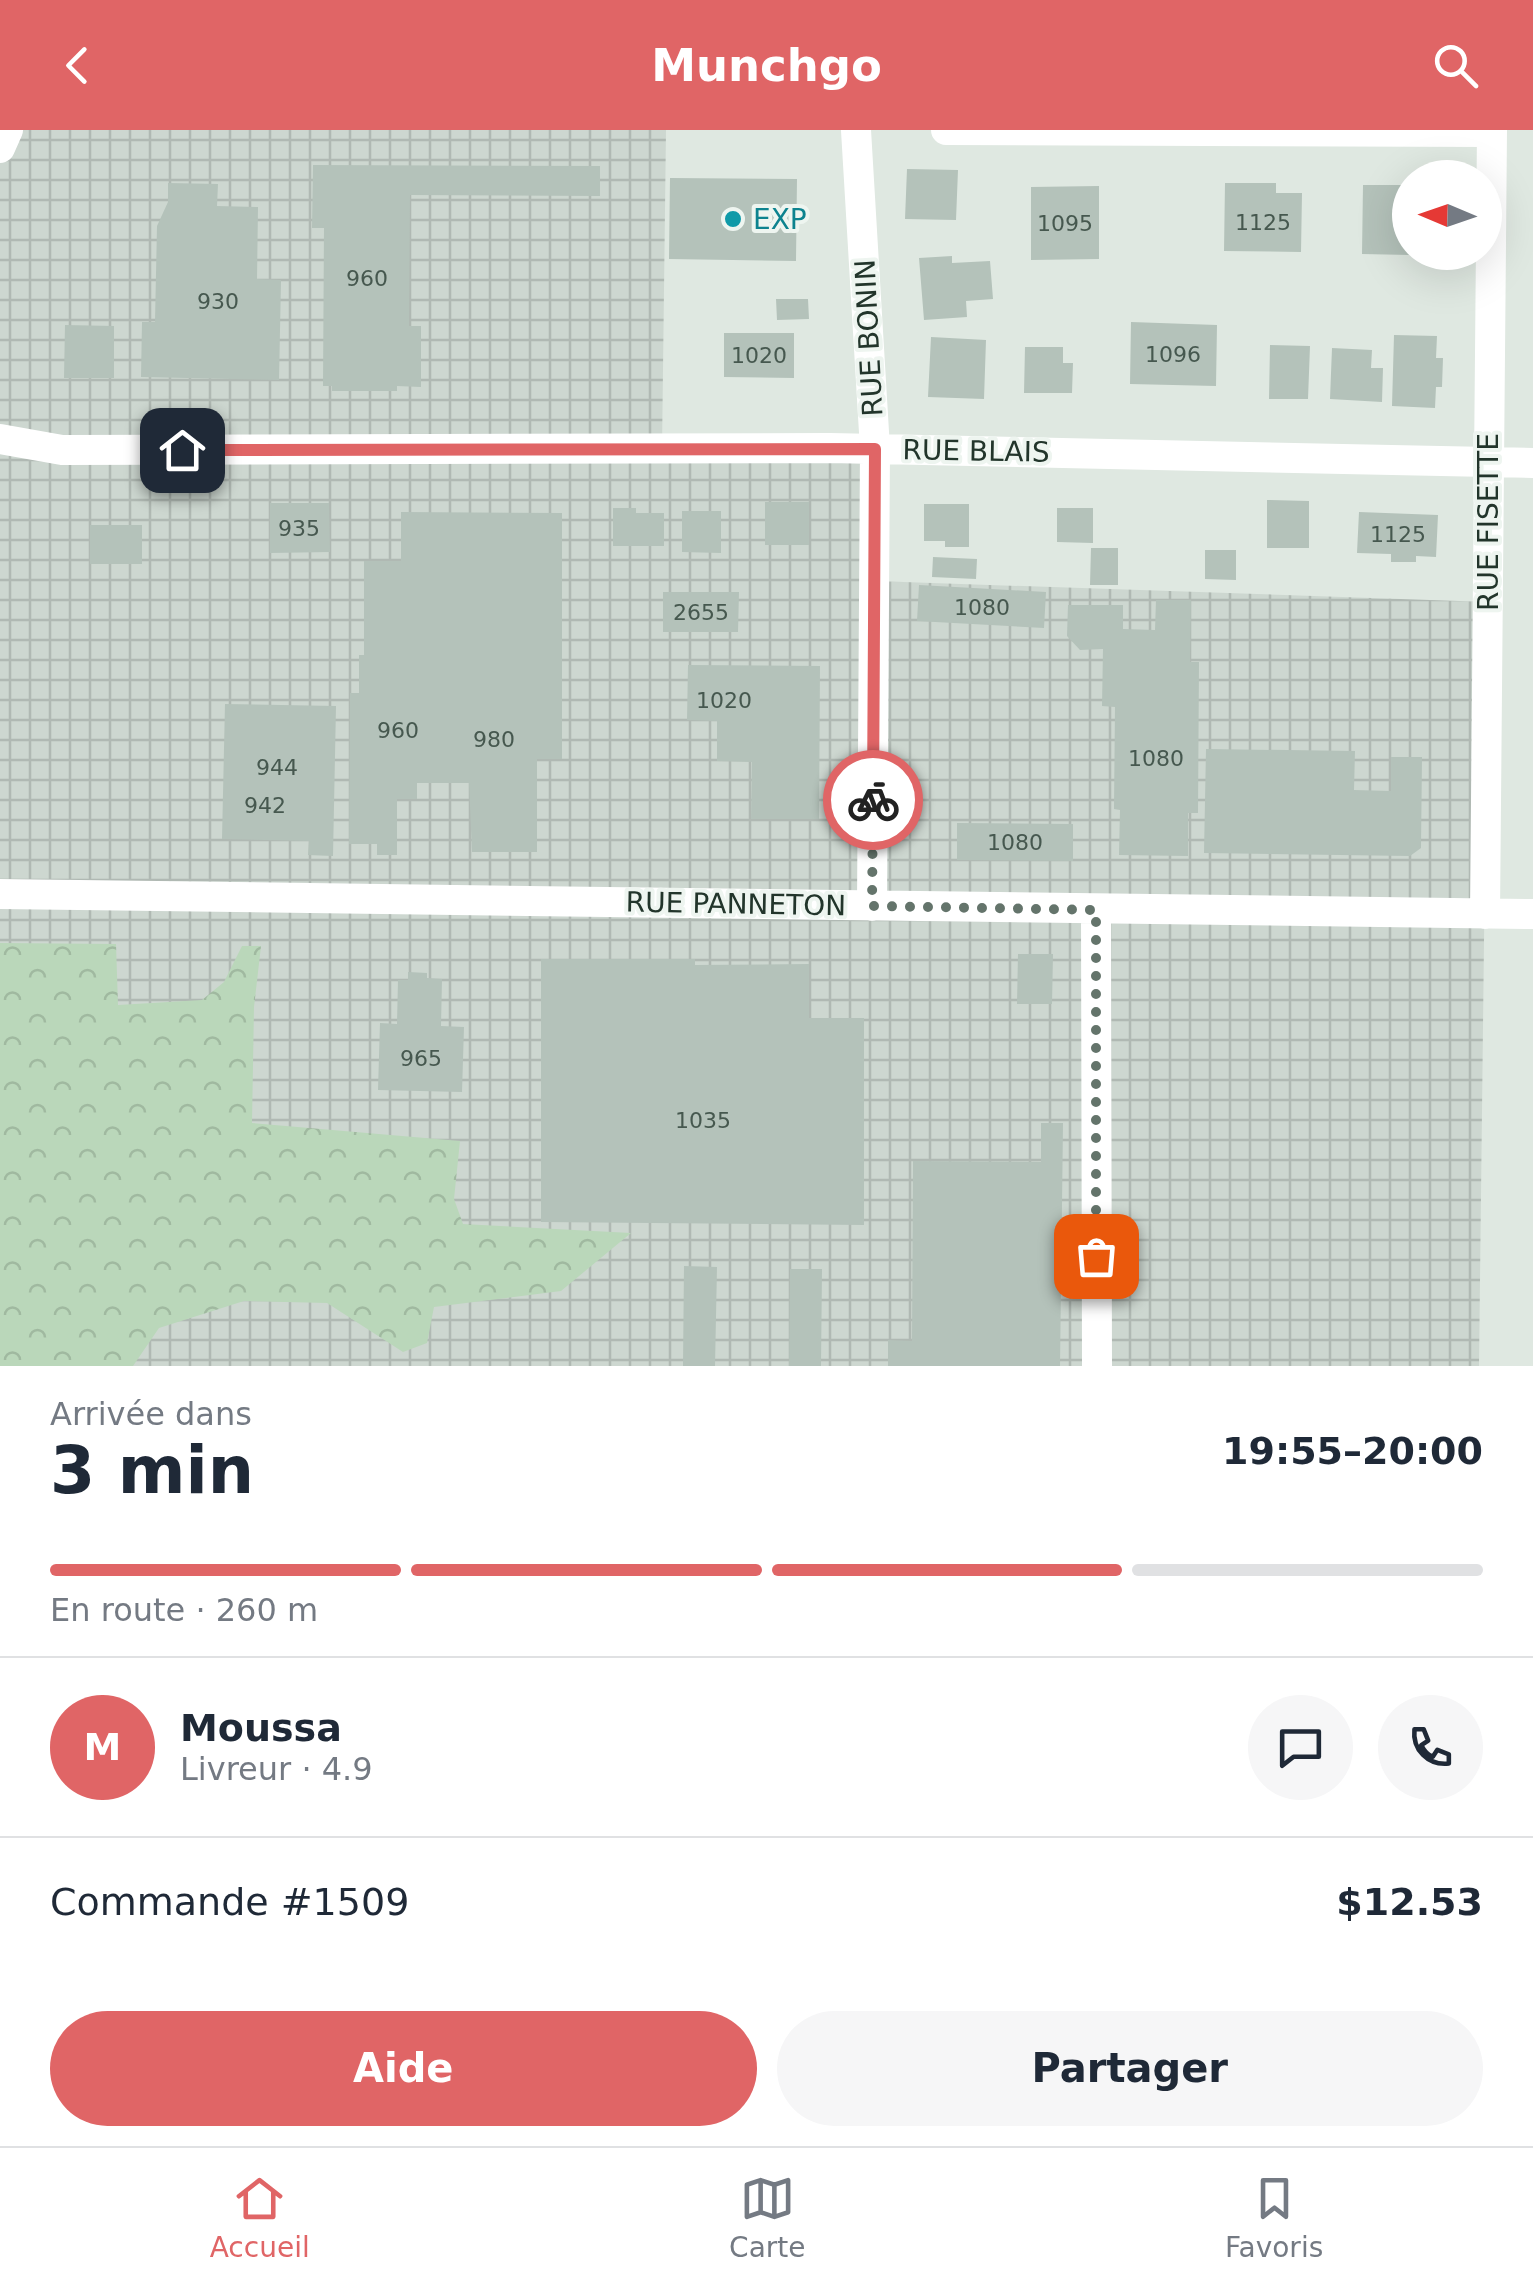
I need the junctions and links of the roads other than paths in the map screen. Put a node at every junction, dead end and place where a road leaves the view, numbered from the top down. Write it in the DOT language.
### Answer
graph roads {
  1 [pos="8,130"];
  2 [pos="856,130"];
  3 [pos="881,130"];
  4 [pos="946,130"];
  5 [pos="1492,131"];
  6 [pos="0,148"];
  7 [pos="0,439"];
  8 [pos="875,449"];
  9 [pos="1489,463"];
  10 [pos="1533,463"];
  11 [pos="0,894"];
  12 [pos="872,906"];
  13 [pos="1096,910"];
  14 [pos="1485,914"];
  15 [pos="1533,914"];
  16 [pos="1097,1366"];
  1 -- 6 [label="street"];
  2 -- 3 [label="street"];
  2 -- 8 [label="street, RUE BONIN"];
  4 -- 5 [label="street"];
  5 -- 9 [label="street, RUE FISETTE"];
  7 -- 8 [label="street, RUE BLAIS"];
  8 -- 9 [label="street, RUE BLAIS"];
  8 -- 12 [label="street, RUE BONIN"];
  9 -- 10 [label="street, RUE BLAIS"];
  9 -- 14 [label="street, RUE FISETTE"];
  11 -- 12 [label="street, RUE PANNETON"];
  12 -- 13 [label="street, RUE PANNETON"];
  13 -- 14 [label="street, RUE PANNETON"];
  13 -- 16 [label="street"];
  14 -- 15 [label="street, RUE PANNETON"];
}
